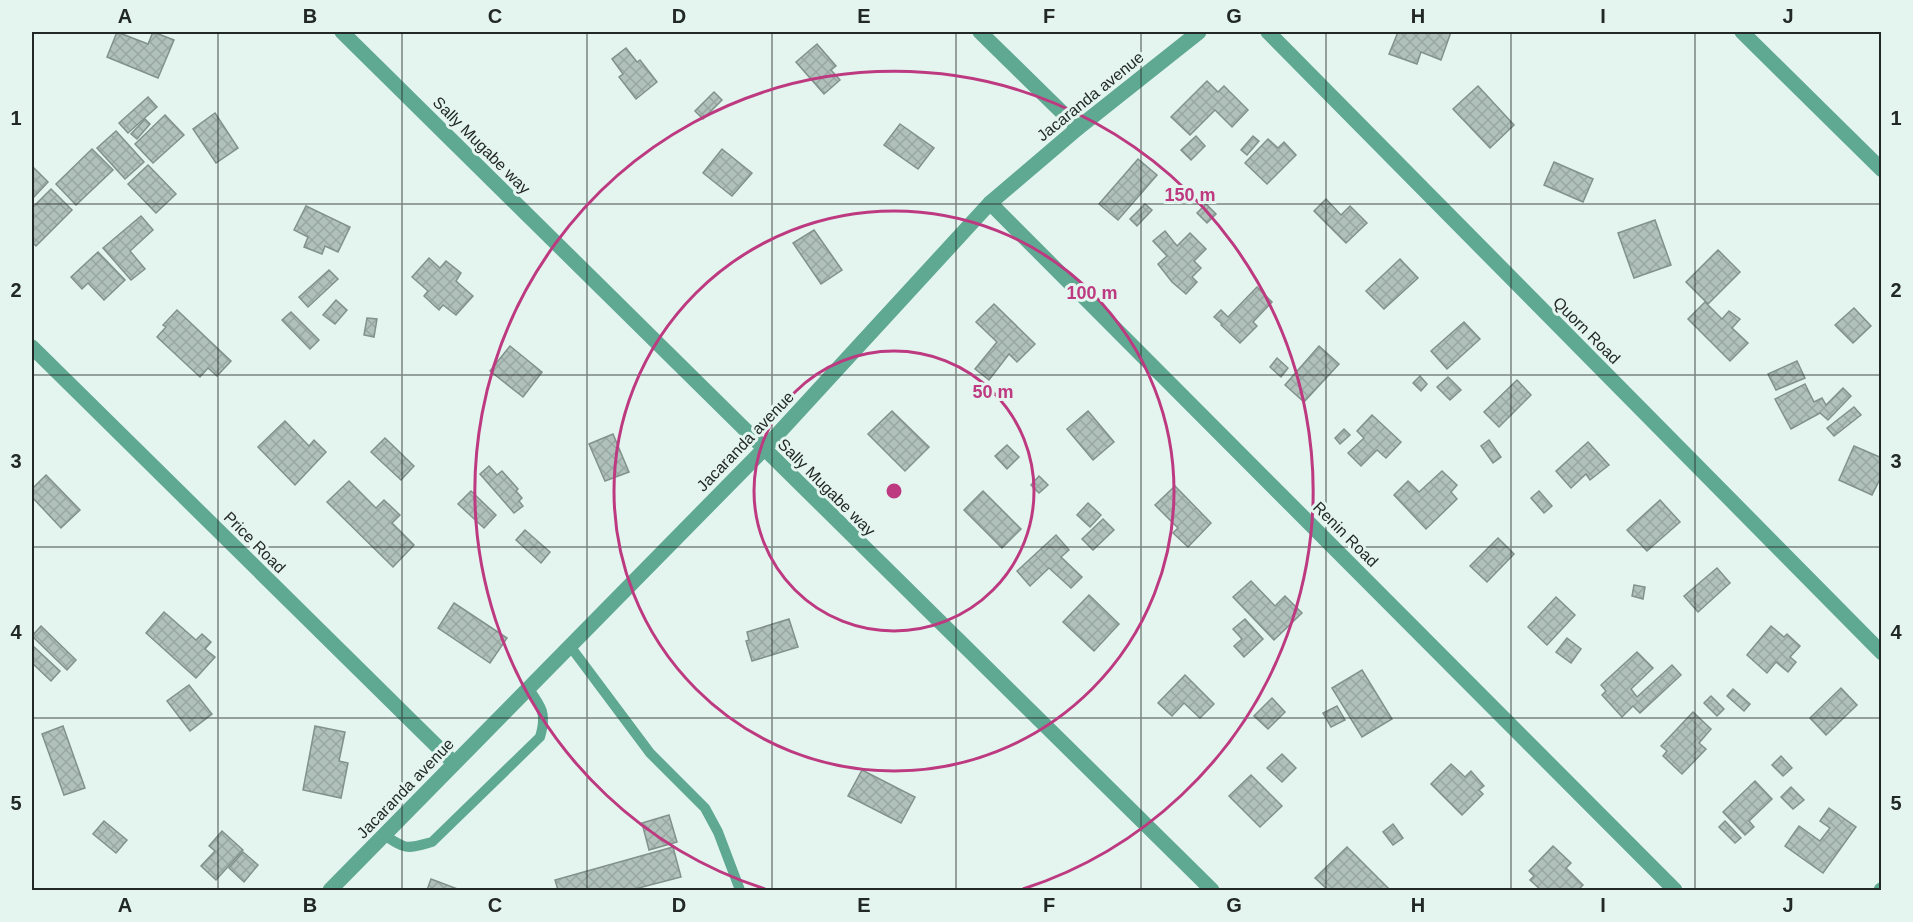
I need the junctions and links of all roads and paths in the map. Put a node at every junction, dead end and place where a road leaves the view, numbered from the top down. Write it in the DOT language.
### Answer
graph roads {
  1 [pos="342,32"];
  2 [pos="980,32"];
  3 [pos="1199,32"];
  4 [pos="1268,32"];
  5 [pos="1742,32"];
  6 [pos="1078,128"];
  7 [pos="1881,170"];
  8 [pos="990,203"];
  9 [pos="32,347"];
  10 [pos="764,449"];
  11 [pos="570,646"];
  12 [pos="1881,653"];
  13 [pos="528,688"];
  14 [pos="454,763"];
  15 [pos="384,835"];
  16 [pos="330,891"];
  17 [pos="740,891"];
  18 [pos="1212,891"];
  19 [pos="1675,891"];
  1 -- 10 [label="street, Sally Mugabe way"];
  2 -- 6 [label="street"];
  3 -- 6 [label="street, Jacaranda avenue"];
  4 -- 12 [label="street, Quorn Road"];
  5 -- 7 [label="street"];
  6 -- 8 [label="street, Jacaranda avenue"];
  8 -- 10 [label="street, Jacaranda avenue"];
  8 -- 19 [label="street, Renin Road"];
  9 -- 14 [label="street, Price Road"];
  10 -- 11 [label="street, Jacaranda avenue"];
  10 -- 18 [label="street, Sally Mugabe way"];
  11 -- 13 [label="street, Jacaranda avenue"];
  11 -- 17 [label="lane"];
  13 -- 14 [label="street, Jacaranda avenue"];
  13 -- 15 [label="lane"];
  14 -- 15 [label="street, Jacaranda avenue"];
  15 -- 16 [label="street, Jacaranda avenue"];
}
